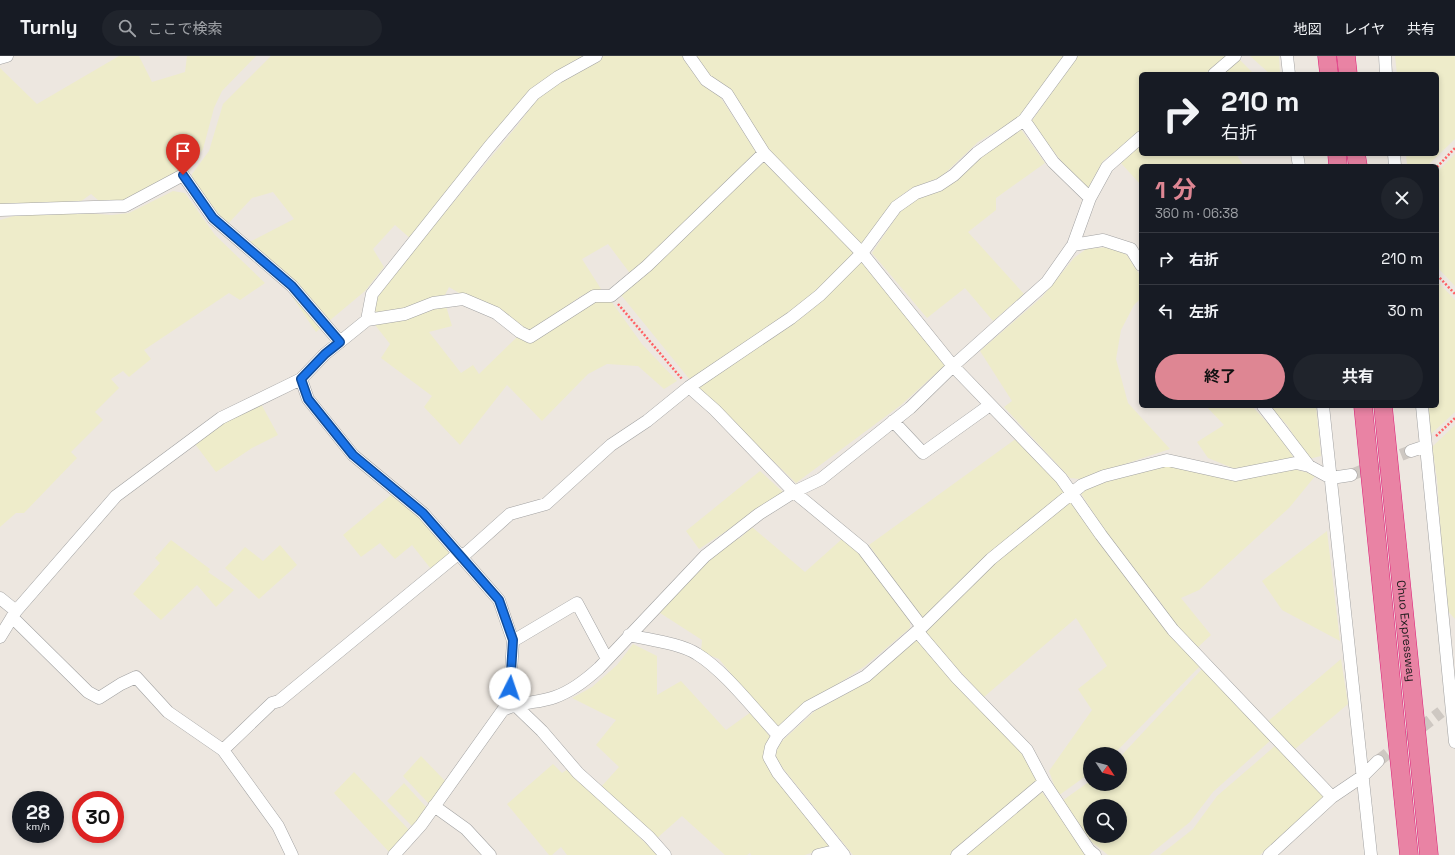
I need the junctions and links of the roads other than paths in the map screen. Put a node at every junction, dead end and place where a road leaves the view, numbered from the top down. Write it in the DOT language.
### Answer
graph roads {
  1 [pos="7,56"];
  2 [pos="596,56"];
  3 [pos="690,56"];
  4 [pos="1071,56"];
  5 [pos="1235,56"];
  6 [pos="1287,56"];
  7 [pos="1327,56"];
  8 [pos="1346,56"];
  9 [pos="1385,56"];
  10 [pos="0,58"];
  11 [pos="1216,72"];
  12 [pos="1289,72"];
  13 [pos="1329,72"];
  14 [pos="1348,72"];
  15 [pos="1386,72"];
  16 [pos="1024,120"];
  17 [pos="1139,139"];
  18 [pos="764,153"];
  19 [pos="1090,198"];
  20 [pos="0,210"];
  21 [pos="1073,246"];
  22 [pos="862,253"];
  23 [pos="1139,262"];
  24 [pos="367,320"];
  25 [pos="340,342"];
  26 [pos="953,366"];
  27 [pos="301,379"];
  28 [pos="689,387"];
  29 [pos="990,405"];
  30 [pos="1265,408"];
  31 [pos="1323,408"];
  32 [pos="1363,408"];
  33 [pos="1383,408"];
  34 [pos="1422,408"];
  35 [pos="893,421"];
  36 [pos="1426,446"];
  37 [pos="1411,451"];
  38 [pos="1309,466"];
  39 [pos="1351,475"];
  40 [pos="1331,478"];
  41 [pos="794,492"];
  42 [pos="1073,493"];
  43 [pos="460,555"];
  44 [pos="0,598"];
  45 [pos="14,614"];
  46 [pos="919,629"];
  47 [pos="629,635"];
  48 [pos="0,637"];
  49 [pos="513,640"];
  50 [pos="607,659"];
  51 [pos="1453,701"];
  52 [pos="515,705"];
  53 [pos="1441,712"];
  54 [pos="778,735"];
  55 [pos="1455,742"];
  56 [pos="223,750"];
  57 [pos="1378,761"];
  58 [pos="1363,776"];
  59 [pos="1044,782"];
  60 [pos="1332,797"];
  61 [pos="434,806"];
  62 [pos="841,852"];
  63 [pos="292,855"];
  64 [pos="394,855"];
  65 [pos="490,855"];
  66 [pos="665,855"];
  67 [pos="818,855"];
  68 [pos="957,855"];
  69 [pos="1095,855"];
  70 [pos="1269,855"];
  71 [pos="1371,855"];
  72 [pos="1409,855"];
  73 [pos="1429,855"];
  1 -- 10 [label="street"];
  2 -- 24 [label="street"];
  3 -- 18 [label="street"];
  4 -- 16 [label="street"];
  5 -- 11 [label="street"];
  6 -- 12 [label="street"];
  7 -- 13 [label="highway"];
  8 -- 14 [label="highway"];
  9 -- 15 [label="street"];
  16 -- 19 [label="street"];
  16 -- 22 [label="street"];
  17 -- 19 [label="street"];
  18 -- 22 [label="street"];
  18 -- 24 [label="street"];
  19 -- 21 [label="street"];
  20 -- 25 [label="street"];
  21 -- 23 [label="street"];
  21 -- 26 [label="street"];
  22 -- 26 [label="street"];
  22 -- 28 [label="street"];
  24 -- 25 [label="street"];
  25 -- 27 [label="street"];
  26 -- 29 [label="street"];
  26 -- 35 [label="street"];
  27 -- 43 [label="street"];
  27 -- 45 [label="street"];
  28 -- 41 [label="street"];
  28 -- 43 [label="street"];
  29 -- 35 [label="street"];
  29 -- 42 [label="street"];
  30 -- 38 [label="street"];
  31 -- 40 [label="street"];
  32 -- 72 [label="highway, Chuo Expressway"];
  33 -- 73 [label="highway, Chuo Expressway"];
  34 -- 36 [label="street"];
  35 -- 41 [label="street"];
  36 -- 37 [label="street"];
  36 -- 51 [label="street"];
  38 -- 40 [label="street"];
  38 -- 42 [label="street"];
  39 -- 40 [label="street"];
  40 -- 58 [label="street"];
  41 -- 46 [label="street"];
  41 -- 47 [label="street"];
  42 -- 46 [label="street"];
  42 -- 60 [label="street"];
  43 -- 49 [label="street"];
  43 -- 56 [label="street"];
  44 -- 45 [label="street"];
  45 -- 48 [label="street"];
  45 -- 56 [label="street"];
  46 -- 54 [label="street"];
  46 -- 59 [label="street"];
  47 -- 50 [label="street"];
  47 -- 54 [label="street"];
  49 -- 50 [label="street"];
  49 -- 52 [label="street"];
  50 -- 52 [label="street"];
  51 -- 53 [label="street"];
  51 -- 55 [label="street"];
  52 -- 61 [label="street"];
  52 -- 66 [label="street"];
  54 -- 62 [label="street"];
  56 -- 63 [label="street"];
  57 -- 58 [label="street"];
  58 -- 60 [label="street"];
  58 -- 71 [label="street"];
  59 -- 68 [label="street"];
  59 -- 69 [label="street"];
  60 -- 70 [label="street"];
  61 -- 64 [label="street"];
  61 -- 65 [label="street"];
  62 -- 67 [label="street"];
}
